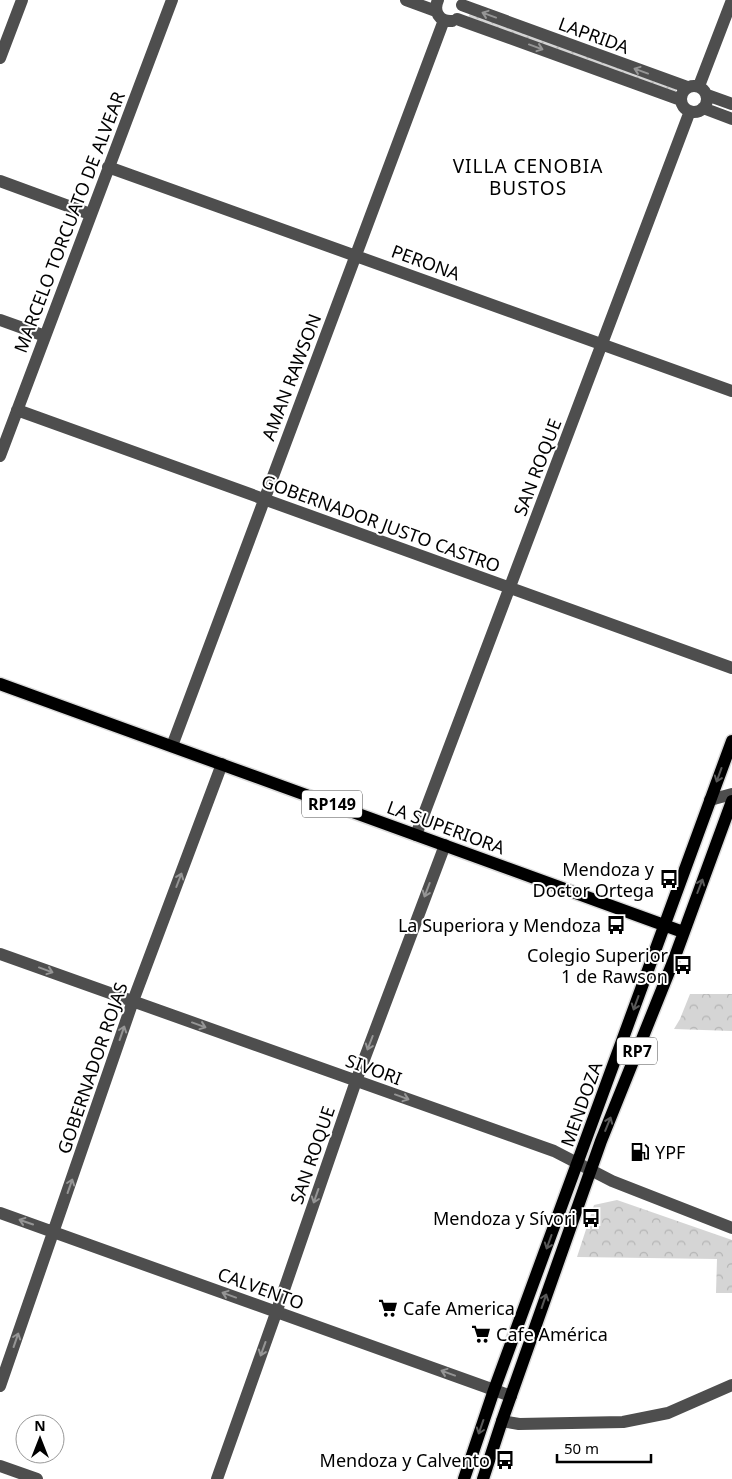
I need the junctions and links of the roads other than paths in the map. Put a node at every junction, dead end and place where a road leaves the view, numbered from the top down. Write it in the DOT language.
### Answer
graph roads {
  1 [pos="22,0"];
  2 [pos="172,0"];
  3 [pos="406,0"];
  4 [pos="732,0"];
  5 [pos="461,2"];
  6 [pos="439,10"];
  7 [pos="457,19"];
  8 [pos="0,58"];
  9 [pos="698,90"];
  10 [pos="681,100"];
  11 [pos="732,104"];
  12 [pos="703,108"];
  13 [pos="690,111"];
  14 [pos="732,119"];
  15 [pos="108,167"];
  16 [pos="0,181"];
  17 [pos="90,214"];
  18 [pos="356,256"];
  19 [pos="0,320"];
  20 [pos="45,336"];
  21 [pos="602,344"];
  22 [pos="732,391"];
  23 [pos="17,410"];
  24 [pos="0,456"];
  25 [pos="264,499"];
  26 [pos="510,588"];
  27 [pos="732,668"];
  28 [pos="0,684"];
  29 [pos="172,746"];
  30 [pos="731,749"];
  31 [pos="222,764"];
  32 [pos="732,794"];
  33 [pos="710,800"];
  34 [pos="732,801"];
  35 [pos="416,835"];
  36 [pos="444,845"];
  37 [pos="664,924"];
  38 [pos="683,932"];
  39 [pos="0,954"];
  40 [pos="133,1001"];
  41 [pos="356,1081"];
  42 [pos="578,1163"];
  43 [pos="591,1170"];
  44 [pos="0,1213"];
  45 [pos="732,1228"];
  46 [pos="54,1232"];
  47 [pos="276,1313"];
  48 [pos="732,1385"];
  49 [pos="0,1386"];
  50 [pos="494,1390"];
  51 [pos="511,1396"];
  52 [pos="502,1421"];
  53 [pos="0,1466"];
  54 [pos="37,1479"];
  55 [pos="216,1479"];
  56 [pos="464,1479"];
  57 [pos="483,1479"];
  1 -- 8 [label="street"];
  2 -- 15 [label="street, MARCELO TORCUATO DE ALVEAR"];
  3 -- 6 [label="street"];
  4 -- 9 [label="street"];
  5 -- 7 [label="street"];
  9 -- 5 [label="street, LAPRIDA, one-way"];
  6 -- 7 [label="street"];
  6 -- 18 [label="street, AMAN RAWSON"];
  7 -- 10 [label="street, LAPRIDA, one-way"];
  9 -- 10 [label="street"];
  9 -- 11 [label="street, LAPRIDA"];
  9 -- 12 [label="street"];
  10 -- 13 [label="street"];
  12 -- 13 [label="street"];
  12 -- 14 [label="street"];
  13 -- 21 [label="street, SAN ROQUE"];
  15 -- 17 [label="street, MARCELO TORCUATO DE ALVEAR"];
  15 -- 18 [label="street, PERONA"];
  16 -- 17 [label="street"];
  17 -- 20 [label="street, MARCELO TORCUATO DE ALVEAR"];
  18 -- 21 [label="street, PERONA"];
  18 -- 25 [label="street, AMAN RAWSON"];
  19 -- 20 [label="street"];
  20 -- 23 [label="street, MARCELO TORCUATO DE ALVEAR"];
  21 -- 22 [label="street, PERONA"];
  21 -- 26 [label="street, SAN ROQUE"];
  23 -- 24 [label="street, MARCELO TORCUATO DE ALVEAR"];
  23 -- 25 [label="street, GOBERNADOR JUSTO CASTRO"];
  25 -- 26 [label="street, GOBERNADOR JUSTO CASTRO"];
  25 -- 29 [label="street, AMAN RAWSON"];
  26 -- 27 [label="street, GOBERNADOR JUSTO CASTRO"];
  26 -- 35 [label="street, SAN ROQUE"];
  28 -- 29 [label="main road, LA SUPERIORA / RP149"];
  29 -- 31 [label="main road, LA SUPERIORA / RP149"];
  30 -- 33 [label="main road, MENDOZA / RP7, one-way"];
  31 -- 35 [label="main road, LA SUPERIORA / RP149"];
  40 -- 31 [label="street, GOBERNADOR ROJAS, one-way"];
  32 -- 33 [label="street"];
  33 -- 37 [label="main road, MENDOZA / RP7"];
  38 -- 34 [label="main road, MENDOZA / RP7, one-way"];
  35 -- 36 [label="main road, LA SUPERIORA / RP149"];
  36 -- 37 [label="main road, LA SUPERIORA / RP149"];
  36 -- 41 [label="street, SAN ROQUE, one-way"];
  37 -- 38 [label="main road, LA SUPERIORA / RP149"];
  37 -- 42 [label="main road, MENDOZA / RP7, one-way"];
  43 -- 38 [label="main road, MENDOZA / RP7, one-way"];
  39 -- 40 [label="street, SIVORI, one-way"];
  40 -- 41 [label="street, SIVORI, one-way"];
  46 -- 40 [label="street, GOBERNADOR ROJAS, one-way"];
  41 -- 42 [label="street, SIVORI, one-way"];
  41 -- 47 [label="street, SAN ROQUE, one-way"];
  42 -- 43 [label="street, SIVORI"];
  42 -- 50 [label="main road, MENDOZA / RP7, one-way"];
  43 -- 45 [label="street, SIVORI"];
  51 -- 43 [label="main road, MENDOZA / RP7, one-way"];
  46 -- 44 [label="street, CALVENTO, one-way"];
  47 -- 46 [label="street, CALVENTO, one-way"];
  49 -- 46 [label="street, GOBERNADOR ROJAS, one-way"];
  50 -- 47 [label="street, CALVENTO, one-way"];
  47 -- 55 [label="street, SAN ROQUE, one-way"];
  48 -- 52 [label="street"];
  50 -- 51 [label="street, CALVENTO"];
  50 -- 56 [label="main road, MENDOZA / RP7, one-way"];
  51 -- 52 [label="main road, MENDOZA / RP7"];
  52 -- 57 [label="main road, MENDOZA / RP7"];
  53 -- 54 [label="street"];
}
